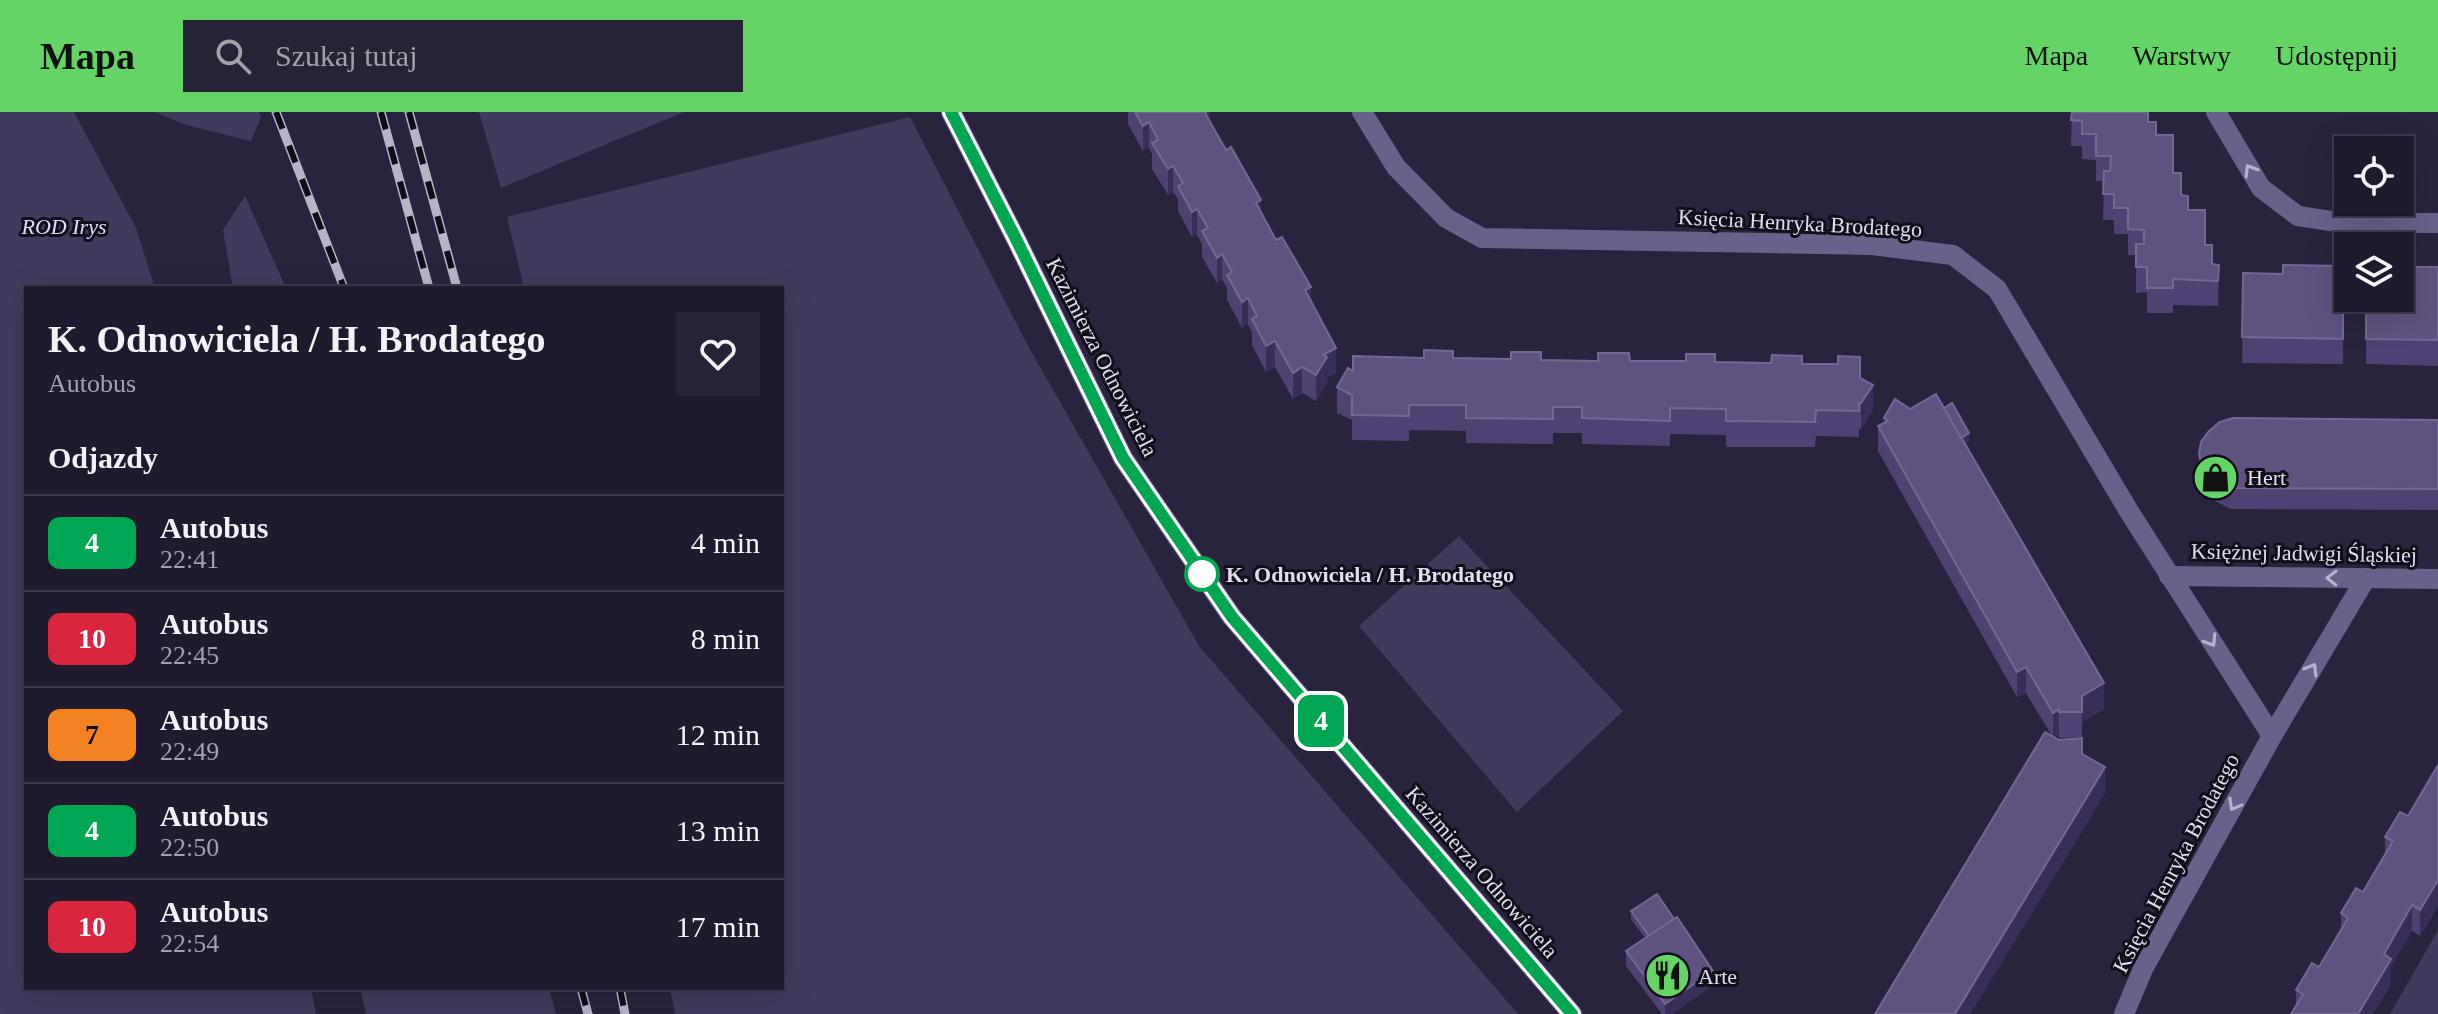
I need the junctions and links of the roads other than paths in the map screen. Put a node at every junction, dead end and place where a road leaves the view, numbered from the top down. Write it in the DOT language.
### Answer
graph roads {
  1 [pos="951,112"];
  2 [pos="1362,112"];
  3 [pos="2216,112"];
  4 [pos="2438,223"];
  5 [pos="2169,576"];
  6 [pos="2366,578"];
  7 [pos="2438,579"];
  8 [pos="2272,736"];
  9 [pos="1572,1014"];
  10 [pos="2124,1014"];
  1 -- 9 [label="street, Kazimierza Odnowiciela"];
  2 -- 5 [label="street, Księcia Henryka Brodatego"];
  4 -- 3 [label="street, one-way"];
  6 -- 5 [label="street, Księżnej Jadwigi Śląskiej, one-way"];
  5 -- 8 [label="street, Księcia Henryka Brodatego, one-way"];
  6 -- 7 [label="street, Księżnej Jadwigi Śląskiej"];
  8 -- 6 [label="street, Księcia Henryka Brodatego, one-way"];
  8 -- 10 [label="street, Księcia Henryka Brodatego, one-way"];
}
